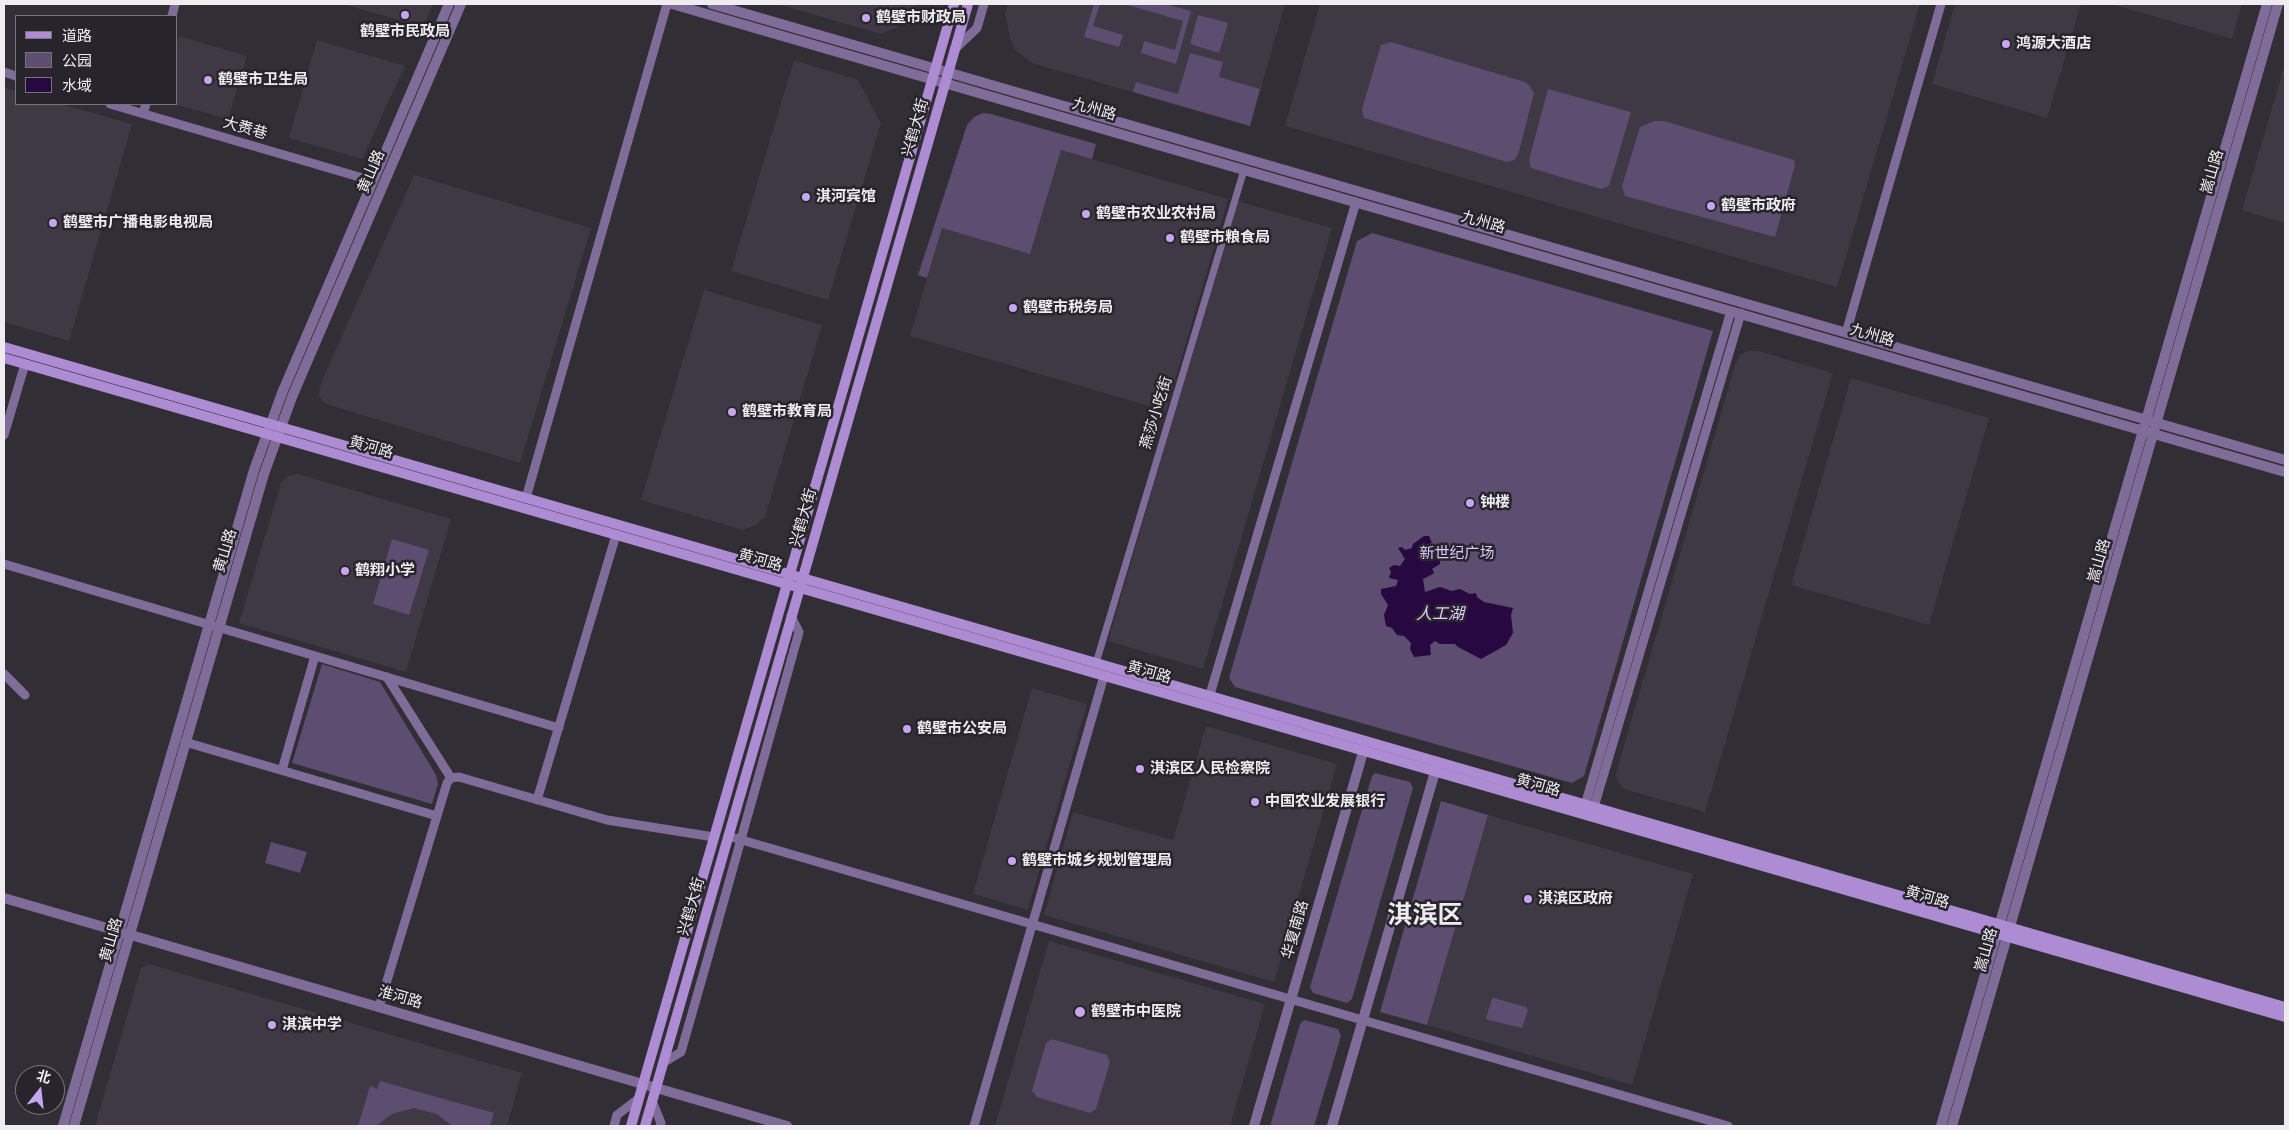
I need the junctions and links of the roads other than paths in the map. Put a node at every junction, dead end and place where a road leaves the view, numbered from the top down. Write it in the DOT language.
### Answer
graph roads {
  1 [pos="449,4"];
  2 [pos="461,4"];
  3 [pos="667,4"];
  4 [pos="672,4"];
  5 [pos="712,4"];
  6 [pos="954,4"];
  7 [pos="968,4"];
  8 [pos="984,4"];
  9 [pos="1941,4"];
  10 [pos="2267,4"];
  11 [pos="2278,4"];
  12 [pos="954,50"];
  13 [pos="935,68"];
  14 [pos="948,72"];
  15 [pos="932,79"];
  16 [pos="945,83"];
  17 [pos="113,105"];
  18 [pos="146,105"];
  19 [pos="143,114"];
  20 [pos="1244,170"];
  21 [pos="373,181"];
  22 [pos="1356,202"];
  23 [pos="1736,312"];
  24 [pos="1846,333"];
  25 [pos="4,347"];
  26 [pos="4,358"];
  27 [pos="25,364"];
  28 [pos="2151,421"];
  29 [pos="274,430"];
  30 [pos="2148,432"];
  31 [pos="4,435"];
  32 [pos="2285,460"];
  33 [pos="2285,472"];
  34 [pos="526,498"];
  35 [pos="616,534"];
  36 [pos="4,564"];
  37 [pos="788,579"];
  38 [pos="801,583"];
  39 [pos="792,616"];
  40 [pos="208,624"];
  41 [pos="219,628"];
  42 [pos="315,656"];
  43 [pos="1096,663"];
  44 [pos="4,674"];
  45 [pos="1104,676"];
  46 [pos="388,677"];
  47 [pos="25,695"];
  48 [pos="1208,701"];
  49 [pos="559,728"];
  50 [pos="185,742"];
  51 [pos="1365,746"];
  52 [pos="1436,767"];
  53 [pos="282,770"];
  54 [pos="451,778"];
  55 [pos="537,800"];
  56 [pos="1590,806"];
  57 [pos="437,816"];
  58 [pos="728,836"];
  59 [pos="714,837"];
  60 [pos="742,840"];
  61 [pos="4,898"];
  62 [pos="1032,924"];
  63 [pos="2003,931"];
  64 [pos="124,933"];
  65 [pos="1291,1000"];
  66 [pos="379,1007"];
  67 [pos="2285,1007"];
  68 [pos="2285,1018"];
  69 [pos="1362,1020"];
  70 [pos="663,1063"];
  71 [pos="643,1084"];
  72 [pos="656,1088"];
  73 [pos="638,1099"];
  74 [pos="652,1101"];
  75 [pos="63,1126"];
  76 [pos="74,1126"];
  77 [pos="614,1126"];
  78 [pos="630,1126"];
  79 [pos="645,1126"];
  80 [pos="660,1126"];
  81 [pos="787,1126"];
  82 [pos="974,1126"];
  83 [pos="1254,1126"];
  84 [pos="1332,1126"];
  85 [pos="1728,1126"];
  86 [pos="1941,1126"];
  87 [pos="1952,1126"];
  1 -- 21 [label="street, 黄山路"];
  2 -- 29 [label="street, 黄山路"];
  3 -- 34 [label="street"];
  4 -- 15 [label="street, 九州路"];
  5 -- 13 [label="street, 九州路"];
  6 -- 13 [label="main road, 兴鹤大街"];
  7 -- 12 [label="main road, 兴鹤大街"];
  8 -- 12 [label="street"];
  9 -- 24 [label="street"];
  10 -- 28 [label="street, 嵩山路"];
  11 -- 28 [label="street, 嵩山路"];
  12 -- 14 [label="main road, 兴鹤大街"];
  13 -- 14 [label="street, 九州路"];
  13 -- 15 [label="main road, 兴鹤大街"];
  14 -- 16 [label="main road, 兴鹤大街"];
  14 -- 24 [label="street, 九州路"];
  15 -- 16 [label="street, 九州路"];
  15 -- 37 [label="main road, 兴鹤大街"];
  16 -- 20 [label="street, 九州路"];
  16 -- 38 [label="main road, 兴鹤大街"];
  17 -- 19 [label="street, 大赉巷"];
  18 -- 19 [label="street"];
  19 -- 21 [label="street, 大赉巷"];
  20 -- 22 [label="street, 九州路"];
  20 -- 43 [label="street, 燕莎小吃街"];
  21 -- 29 [label="street, 黄山路"];
  22 -- 23 [label="street, 九州路"];
  22 -- 48 [label="street"];
  23 -- 30 [label="street, 九州路"];
  23 -- 56 [label="street"];
  24 -- 28 [label="street, 九州路"];
  25 -- 29 [label="main road, 黄河路"];
  26 -- 27 [label="main road, 黄河路"];
  27 -- 29 [label="main road, 黄河路"];
  27 -- 31 [label="street"];
  28 -- 30 [label="street, 嵩山路"];
  28 -- 32 [label="street, 九州路"];
  29 -- 34 [label="main road, 黄河路"];
  29 -- 35 [label="main road, 黄河路"];
  29 -- 40 [label="street, 黄山路"];
  29 -- 41 [label="street, 黄山路"];
  30 -- 33 [label="street, 九州路"];
  30 -- 63 [label="street, 嵩山路"];
  34 -- 37 [label="main road, 黄河路"];
  35 -- 37 [label="main road, 黄河路"];
  35 -- 49 [label="street"];
  36 -- 40 [label="street"];
  37 -- 38 [label="main road, 黄河路"];
  37 -- 59 [label="main road, 兴鹤大街"];
  38 -- 39 [label="main road, 兴鹤大街"];
  38 -- 43 [label="main road, 黄河路"];
  38 -- 45 [label="main road, 黄河路"];
  39 -- 58 [label="main road, 兴鹤大街"];
  39 -- 60 [label="street"];
  40 -- 41 [label="street"];
  40 -- 64 [label="street, 黄山路"];
  41 -- 42 [label="street"];
  41 -- 50 [label="street, 黄山路"];
  42 -- 46 [label="street"];
  42 -- 53 [label="street"];
  43 -- 48 [label="main road, 黄河路"];
  44 -- 47 [label="street"];
  45 -- 48 [label="main road, 黄河路"];
  45 -- 62 [label="street"];
  46 -- 49 [label="street"];
  46 -- 54 [label="street"];
  48 -- 51 [label="main road, 黄河路"];
  49 -- 55 [label="street"];
  50 -- 53 [label="street"];
  50 -- 64 [label="street, 黄山路"];
  51 -- 52 [label="main road, 黄河路"];
  51 -- 65 [label="street, 华夏南路"];
  52 -- 56 [label="main road, 黄河路"];
  52 -- 63 [label="main road, 黄河路"];
  52 -- 69 [label="street"];
  53 -- 57 [label="street"];
  54 -- 55 [label="street"];
  54 -- 57 [label="street"];
  55 -- 59 [label="street"];
  56 -- 63 [label="main road, 黄河路"];
  57 -- 66 [label="street"];
  58 -- 60 [label="street"];
  58 -- 70 [label="main road, 兴鹤大街"];
  59 -- 71 [label="main road, 兴鹤大街"];
  60 -- 62 [label="street"];
  60 -- 70 [label="street"];
  61 -- 64 [label="street, 淮河路"];
  62 -- 65 [label="street"];
  62 -- 82 [label="street"];
  63 -- 67 [label="main road, 黄河路"];
  63 -- 68 [label="main road, 黄河路"];
  63 -- 86 [label="street, 嵩山路"];
  63 -- 87 [label="street, 嵩山路"];
  64 -- 66 [label="street, 淮河路"];
  64 -- 75 [label="street, 黄山路"];
  64 -- 76 [label="street, 黄山路"];
  65 -- 69 [label="street"];
  65 -- 83 [label="street, 华夏南路"];
  66 -- 71 [label="street, 淮河路"];
  69 -- 84 [label="street"];
  69 -- 85 [label="street"];
  70 -- 72 [label="main road, 兴鹤大街"];
  71 -- 72 [label="street, 淮河路"];
  71 -- 73 [label="main road, 兴鹤大街"];
  72 -- 74 [label="main road, 兴鹤大街"];
  72 -- 81 [label="street, 淮河路"];
  73 -- 77 [label="street"];
  73 -- 78 [label="main road, 兴鹤大街"];
  74 -- 79 [label="main road, 兴鹤大街"];
  74 -- 80 [label="street"];
}
